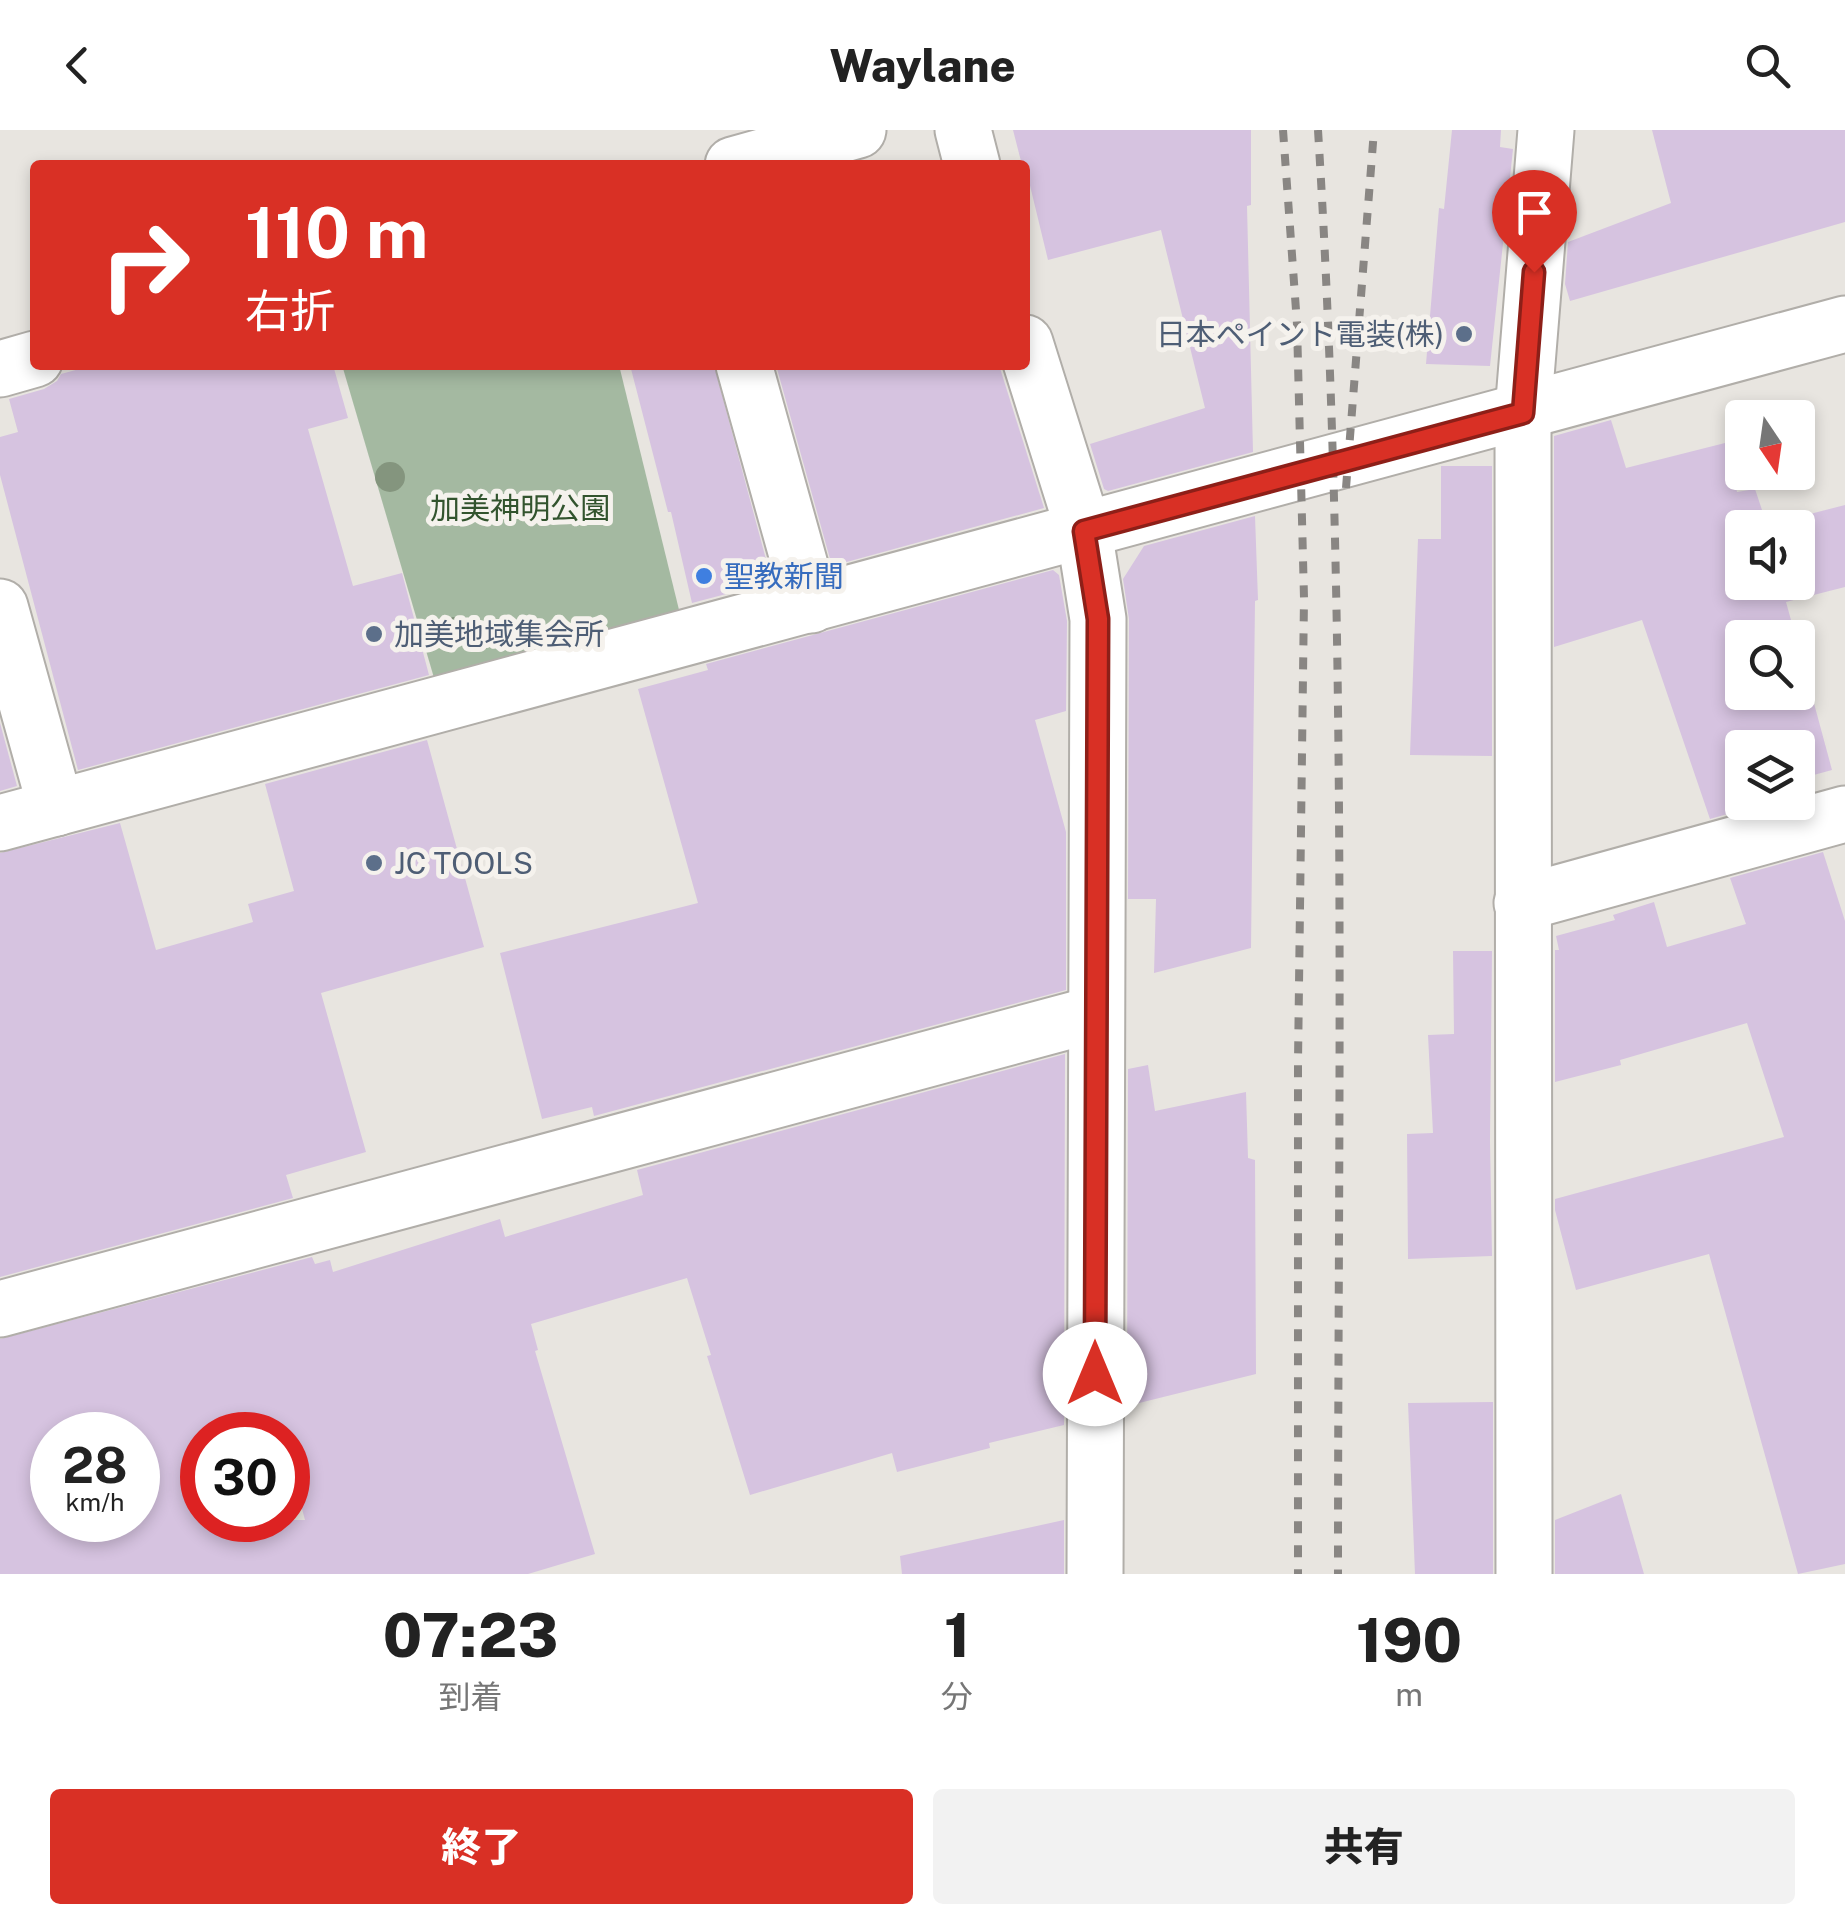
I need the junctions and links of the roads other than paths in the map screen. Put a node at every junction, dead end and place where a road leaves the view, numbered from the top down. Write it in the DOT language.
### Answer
graph roads {
  1 [pos="858,130"];
  2 [pos="963,130"];
  3 [pos="1546,130"];
  4 [pos="751,160"];
  5 [pos="971,160"];
  6 [pos="1845,324"];
  7 [pos="1030,359"];
  8 [pos="30,360"];
  9 [pos="0,369"];
  10 [pos="745,370"];
  11 [pos="1523,413"];
  12 [pos="1084,531"];
  13 [pos="811,605"];
  14 [pos="0,607"];
  15 [pos="56,808"];
  16 [pos="1845,816"];
  17 [pos="0,823"];
  18 [pos="1522,903"];
  19 [pos="1095,1014"];
  20 [pos="0,1309"];
  21 [pos="1095,1574"];
  22 [pos="1524,1574"];
  1 -- 4 [label="street"];
  2 -- 5 [label="street"];
  3 -- 11 [label="street"];
  6 -- 11 [label="street"];
  7 -- 12 [label="street"];
  8 -- 9 [label="street"];
  10 -- 13 [label="street"];
  11 -- 12 [label="street"];
  11 -- 18 [label="street"];
  12 -- 13 [label="street"];
  12 -- 19 [label="street"];
  13 -- 15 [label="street"];
  14 -- 15 [label="street"];
  15 -- 17 [label="street"];
  16 -- 18 [label="street"];
  18 -- 22 [label="street"];
  19 -- 20 [label="street"];
  19 -- 21 [label="street"];
}
